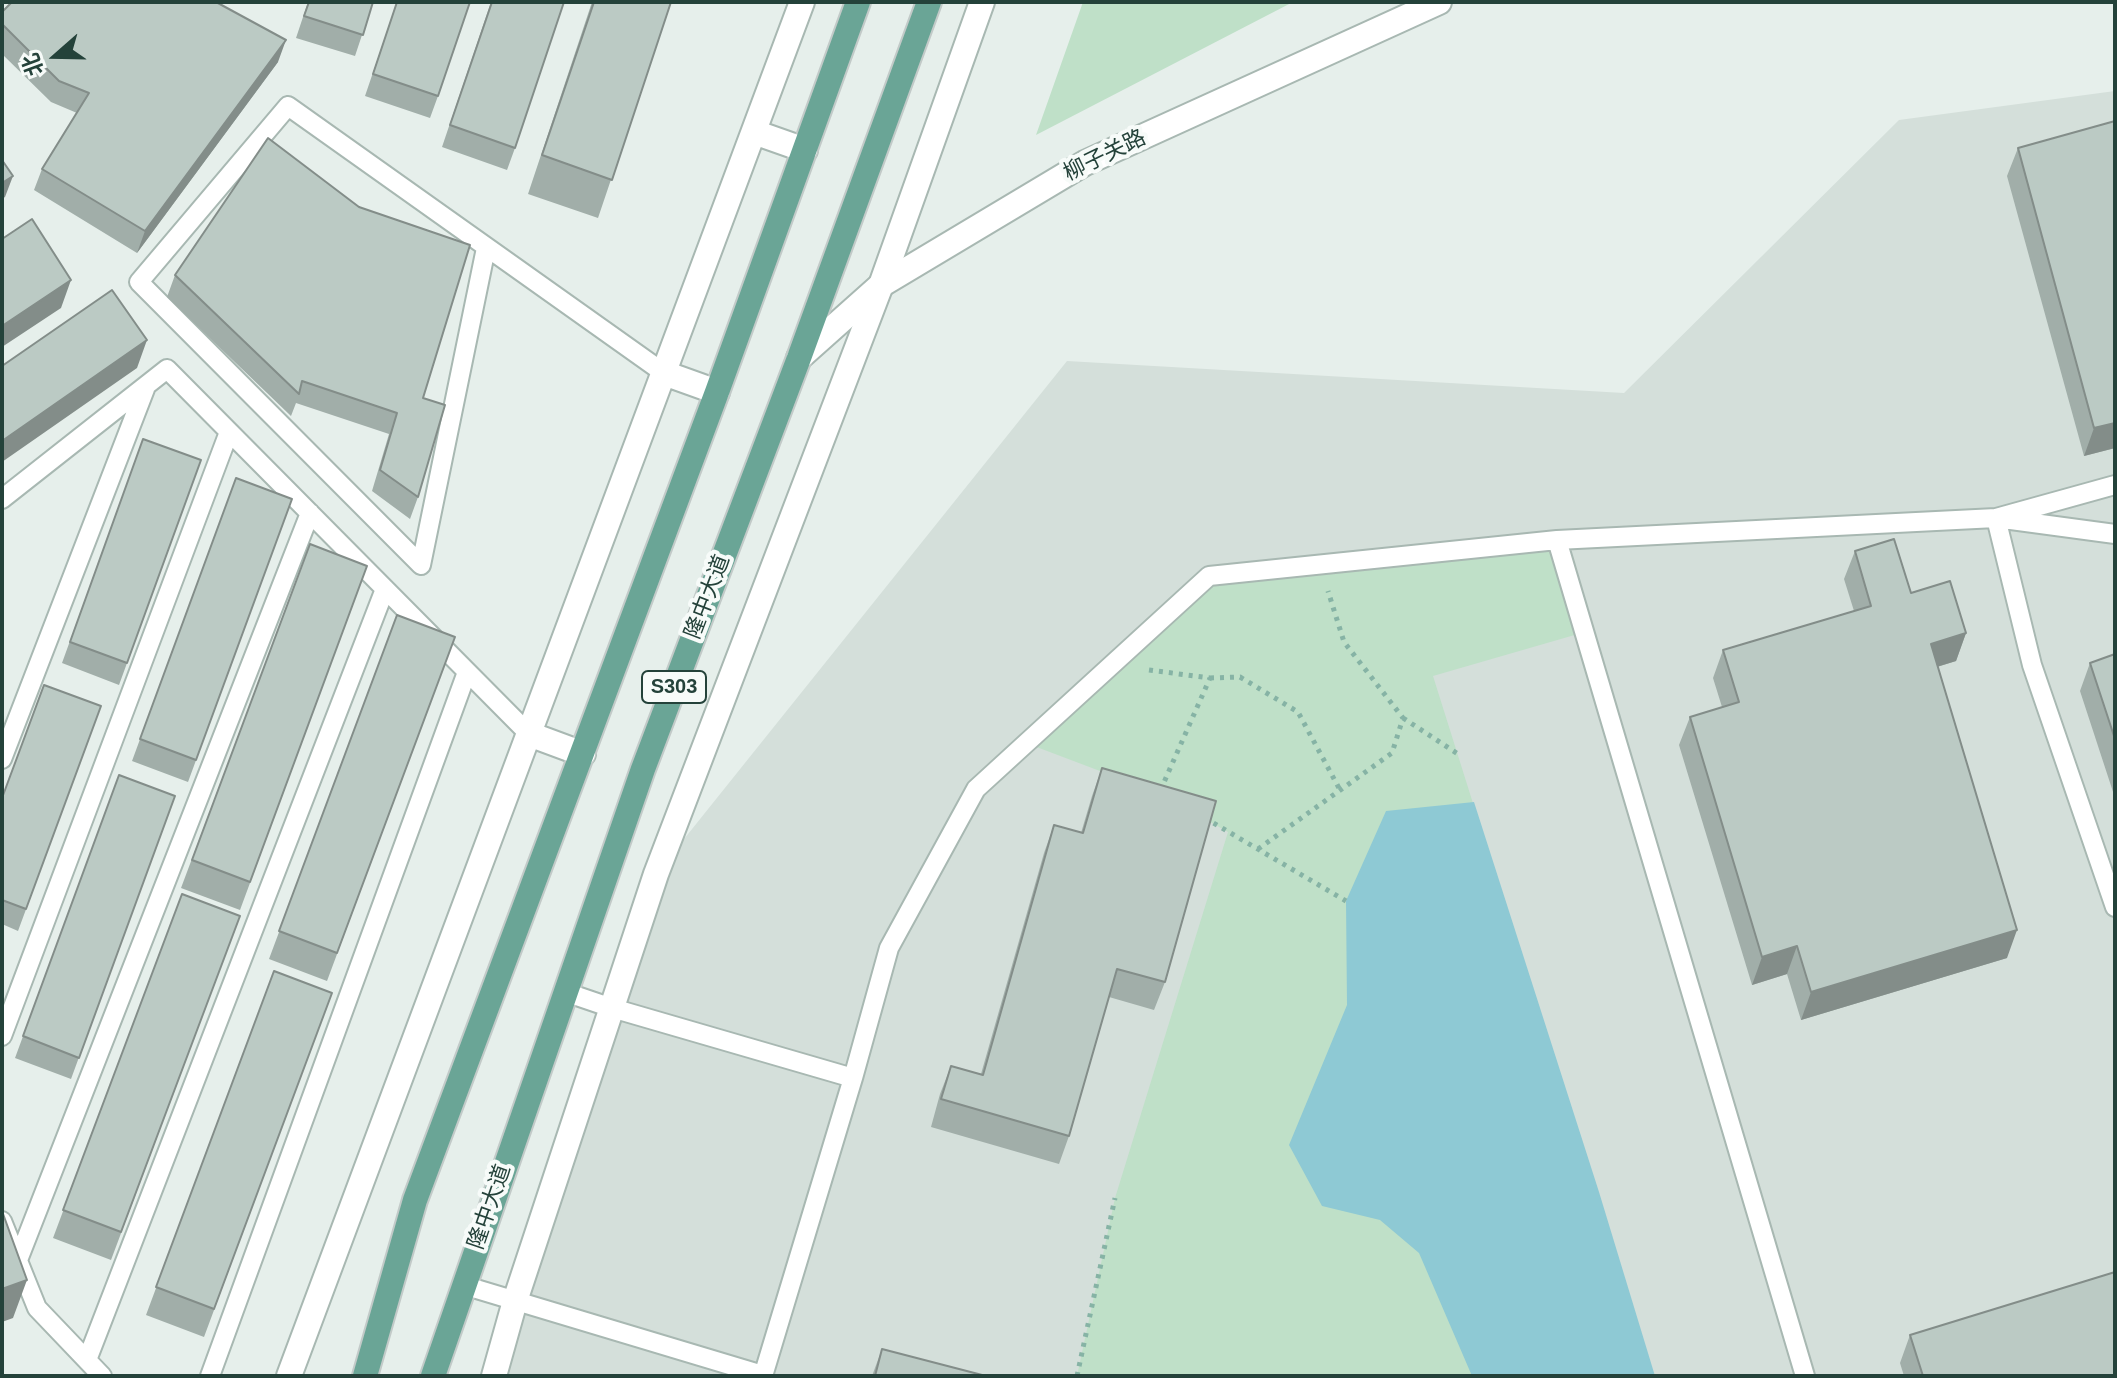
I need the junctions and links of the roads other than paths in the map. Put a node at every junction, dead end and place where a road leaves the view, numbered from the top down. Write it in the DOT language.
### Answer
graph roads {
  1 [pos="802,2"];
  2 [pos="858,2"];
  3 [pos="929,2"];
  4 [pos="982,2"];
  5 [pos="1439,2"];
  6 [pos="754,132"];
  7 [pos="805,150"];
  8 [pos="486,248"];
  9 [pos="881,285"];
  10 [pos="799,358"];
  11 [pos="664,373"];
  12 [pos="146,387"];
  13 [pos="717,392"];
  14 [pos="229,432"];
  15 [pos="2115,485"];
  16 [pos="2,499"];
  17 [pos="310,513"];
  18 [pos="1996,518"];
  19 [pos="2115,534"];
  20 [pos="1557,540"];
  21 [pos="385,589"];
  22 [pos="467,672"];
  23 [pos="529,734"];
  24 [pos="583,754"];
  25 [pos="2,759"];
  26 [pos="2115,907"];
  27 [pos="565,992"];
  28 [pos="612,1008"];
  29 [pos="2,1036"];
  30 [pos="853,1078"];
  31 [pos="2,1221"];
  32 [pos="18,1260"];
  33 [pos="463,1285"];
  34 [pos="515,1301"];
  35 [pos="87,1360"];
  36 [pos="763,1375"];
  37 [pos="102,1376"];
  38 [pos="210,1376"];
  39 [pos="289,1376"];
  40 [pos="365,1376"];
  41 [pos="433,1376"];
  42 [pos="494,1376"];
  43 [pos="1805,1376"];
  1 -- 6 [label="street"];
  2 -- 7 [label="main road, S303"];
  3 -- 10 [label="main road, 隆中大道 / S303"];
  4 -- 9 [label="street"];
  5 -- 9 [label="street, 柳子关路"];
  6 -- 7 [label="street"];
  6 -- 11 [label="street"];
  7 -- 13 [label="main road, S303"];
  8 -- 8 [label="lane"];
  8 -- 11 [label="lane"];
  9 -- 10 [label="street, 柳子关路"];
  9 -- 28 [label="street"];
  10 -- 27 [label="main road, 隆中大道 / S303"];
  11 -- 13 [label="street"];
  11 -- 23 [label="street"];
  12 -- 14 [label="lane"];
  12 -- 16 [label="lane"];
  12 -- 25 [label="lane"];
  13 -- 24 [label="main road, S303"];
  14 -- 17 [label="lane"];
  14 -- 29 [label="lane"];
  15 -- 18 [label="lane"];
  17 -- 21 [label="lane"];
  17 -- 32 [label="lane"];
  18 -- 19 [label="lane"];
  18 -- 20 [label="lane"];
  18 -- 26 [label="lane"];
  20 -- 30 [label="lane"];
  20 -- 43 [label="lane"];
  21 -- 22 [label="lane"];
  21 -- 35 [label="lane"];
  22 -- 23 [label="lane"];
  22 -- 38 [label="lane"];
  23 -- 24 [label="street"];
  23 -- 39 [label="street"];
  24 -- 40 [label="main road, S303"];
  27 -- 28 [label="lane"];
  27 -- 33 [label="main road, 隆中大道 / S303"];
  28 -- 30 [label="lane"];
  28 -- 34 [label="street"];
  30 -- 36 [label="lane"];
  31 -- 32 [label="lane"];
  32 -- 35 [label="lane"];
  33 -- 34 [label="lane"];
  33 -- 41 [label="main road, 隆中大道 / S303"];
  34 -- 36 [label="lane"];
  34 -- 42 [label="street"];
  35 -- 37 [label="lane"];
}
